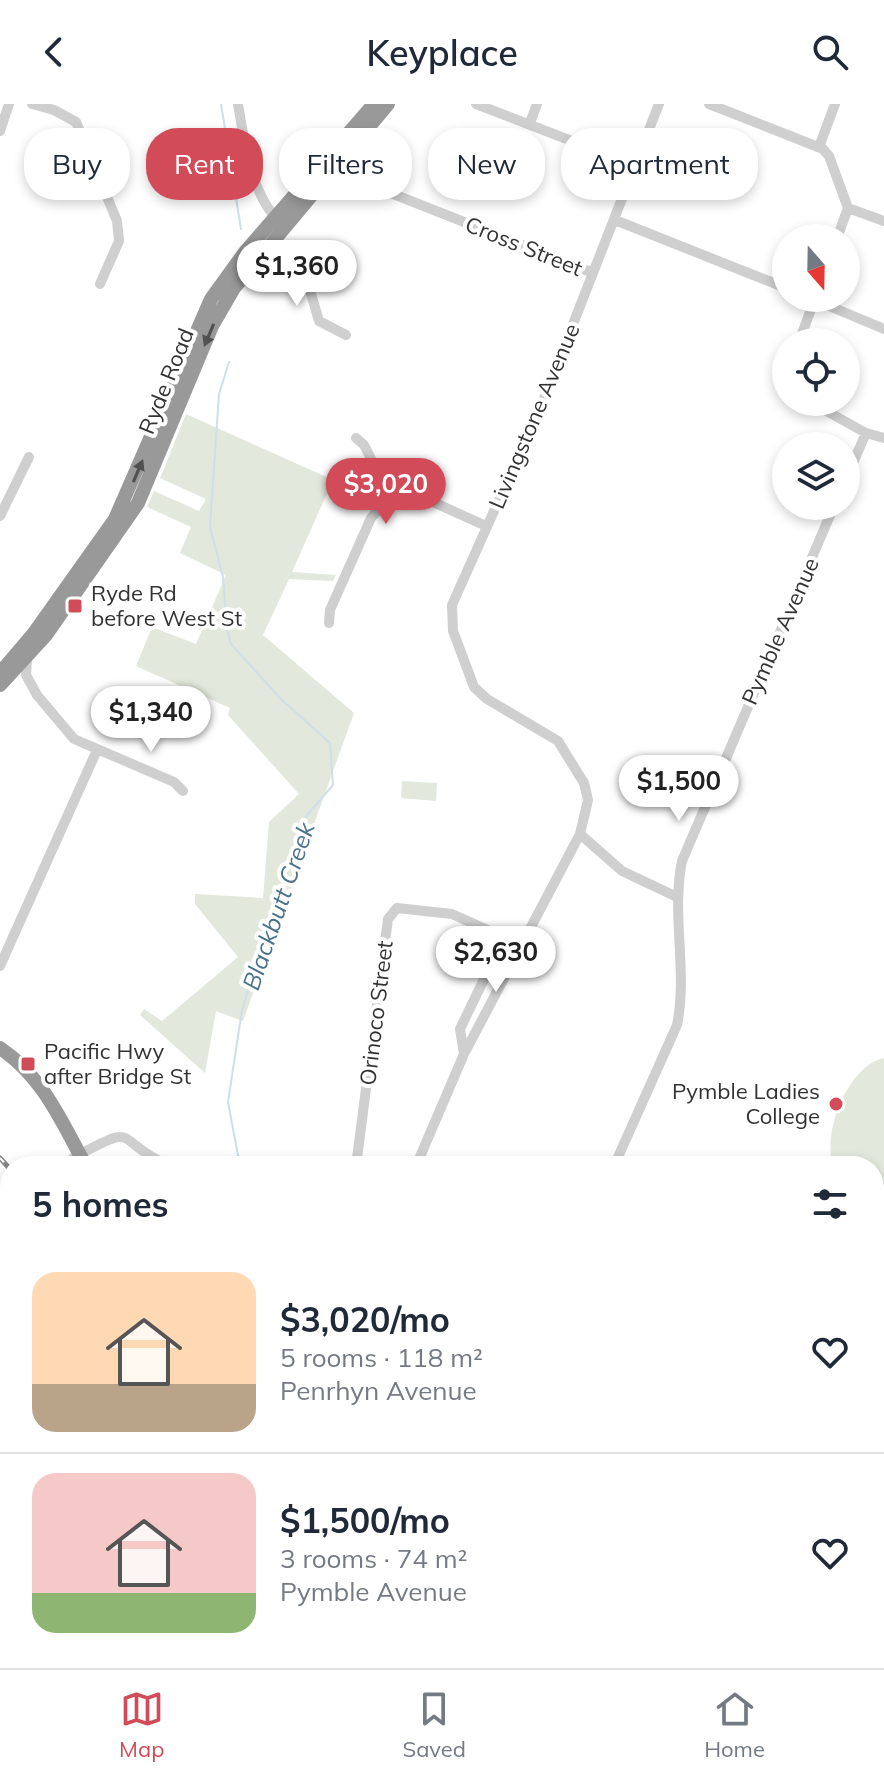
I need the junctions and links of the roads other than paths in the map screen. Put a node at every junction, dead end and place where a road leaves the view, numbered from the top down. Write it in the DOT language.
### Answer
graph roads {
  1 [pos="9,104"];
  2 [pos="32,104"];
  3 [pos="238,104"];
  4 [pos="374,104"];
  5 [pos="388,104"];
  6 [pos="476,104"];
  7 [pos="537,104"];
  8 [pos="659,104"];
  9 [pos="709,104"];
  10 [pos="835,104"];
  11 [pos="530,123"];
  12 [pos="357,128"];
  13 [pos="365,128"];
  14 [pos="649,128"];
  15 [pos="0,131"];
  16 [pos="561,136"];
  17 [pos="819,147"];
  18 [pos="299,200"];
  19 [pos="412,200"];
  20 [pos="622,200"];
  21 [pos="848,208"];
  22 [pos="615,220"];
  23 [pos="884,221"];
  24 [pos="280,222"];
  25 [pos="842,224"];
  26 [pos="260,255"];
  27 [pos="593,273"];
  28 [pos="772,282"];
  29 [pos="100,284"];
  30 [pos="844,312"];
  31 [pos="884,329"];
  32 [pos="346,335"];
  33 [pos="835,416"];
  34 [pos="866,433"];
  35 [pos="356,438"];
  36 [pos="884,438"];
  37 [pos="860,447"];
  38 [pos="29,457"];
  39 [pos="390,496"];
  40 [pos="0,516"];
  41 [pos="828,520"];
  42 [pos="486,526"];
  43 [pos="329,623"];
  44 [pos="27,660"];
  45 [pos="2,679"];
  46 [pos="37,695"];
  47 [pos="97,750"];
  48 [pos="183,791"];
  49 [pos="580,834"];
  50 [pos="677,897"];
  51 [pos="0,966"];
  52 [pos="0,1048"];
  53 [pos="464,1054"];
  54 [pos="0,1059"];
  55 [pos="76,1156"];
  56 [pos="76,1156"];
  57 [pos="86,1156"];
  58 [pos="148,1156"];
  59 [pos="357,1156"];
  60 [pos="420,1156"];
  61 [pos="618,1156"];
  1 -- 15 [label="street"];
  2 -- 29 [label="street"];
  3 -- 24 [label="street"];
  4 -- 12 [label="highway, Ryde Road"];
  5 -- 13 [label="highway, Ryde Road"];
  6 -- 11 [label="street"];
  7 -- 11 [label="street"];
  8 -- 14 [label="street, Livingstone Avenue"];
  9 -- 17 [label="street"];
  10 -- 17 [label="street"];
  11 -- 16 [label="street"];
  17 -- 21 [label="street"];
  18 -- 24 [label="highway, Ryde Road"];
  19 -- 27 [label="street, Cross Street"];
  20 -- 22 [label="street, Livingstone Avenue"];
  21 -- 23 [label="street"];
  21 -- 25 [label="street"];
  22 -- 27 [label="street, Livingstone Avenue"];
  22 -- 28 [label="street"];
  24 -- 26 [label="highway, Ryde Road"];
  45 -- 24 [label="highway, Ryde Road, one-way"];
  26 -- 32 [label="street"];
  26 -- 44 [label="highway, Ryde Road, one-way"];
  27 -- 42 [label="street, Livingstone Avenue"];
  30 -- 31 [label="street"];
  33 -- 34 [label="street"];
  34 -- 36 [label="street"];
  34 -- 37 [label="street"];
  35 -- 39 [label="street"];
  38 -- 40 [label="street"];
  39 -- 42 [label="street"];
  39 -- 43 [label="street"];
  41 -- 50 [label="street, Pymble Avenue"];
  42 -- 49 [label="street, Livingstone Avenue"];
  44 -- 45 [label="highway, Ryde Road"];
  44 -- 46 [label="street"];
  45 -- 46 [label="street"];
  46 -- 47 [label="street"];
  47 -- 48 [label="street"];
  47 -- 51 [label="street"];
  49 -- 50 [label="street"];
  49 -- 53 [label="street, Livingstone Avenue"];
  50 -- 61 [label="street, Pymble Avenue"];
  52 -- 55 [label="highway"];
  53 -- 59 [label="street, Orinoco Street"];
  53 -- 60 [label="street, Livingstone Avenue"];
  54 -- 56 [label="highway"];
  57 -- 58 [label="street"];
}
